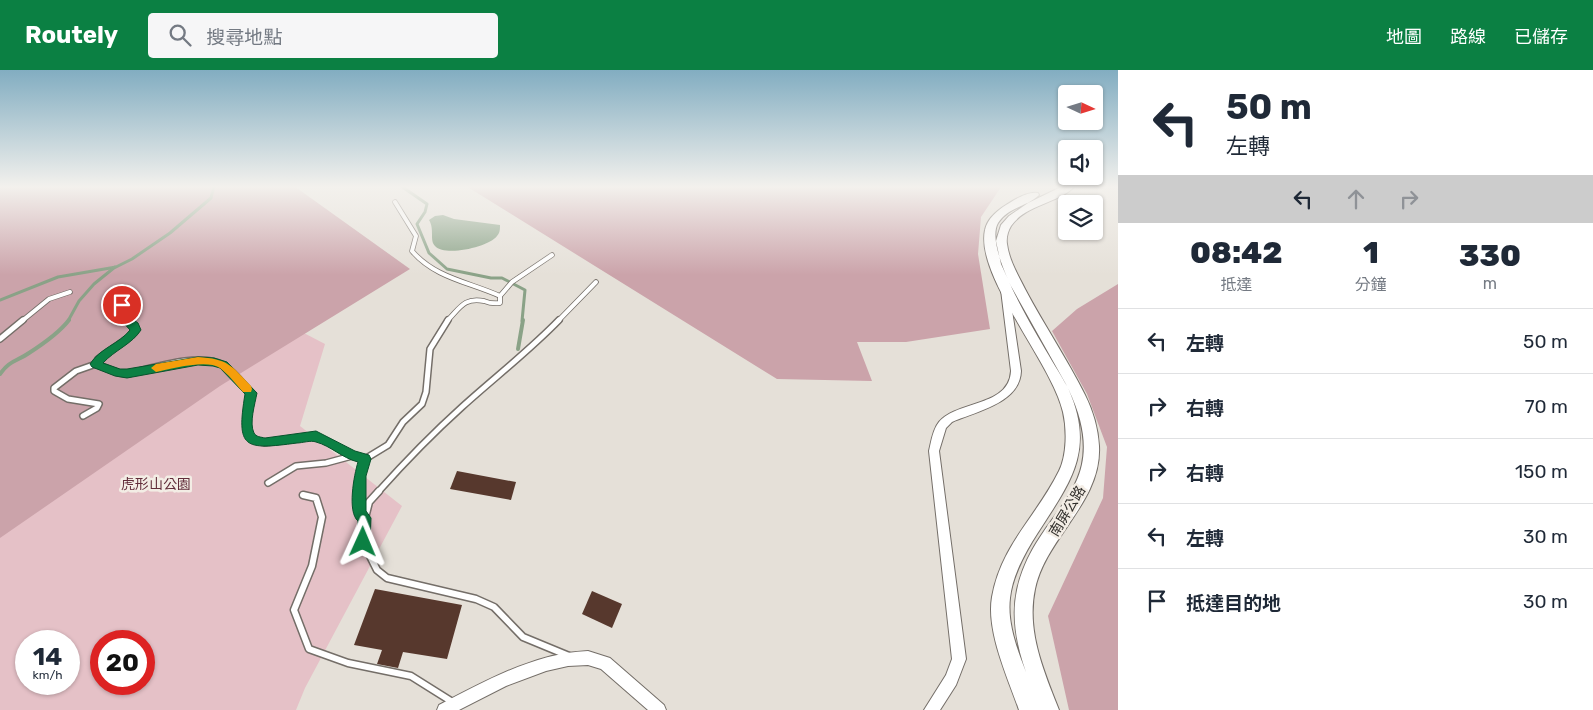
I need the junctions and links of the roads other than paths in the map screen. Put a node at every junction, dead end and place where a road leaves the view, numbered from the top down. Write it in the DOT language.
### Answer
graph roads {
  1 [pos="404,216"];
  2 [pos="1000,216"];
  3 [pos="1017,216"];
  4 [pos="552,254"];
  5 [pos="1007,264"];
  6 [pos="596,282"];
  7 [pos="1004,283"];
  8 [pos="125,287"];
  9 [pos="70,292"];
  10 [pos="500,296"];
  11 [pos="0,339"];
  12 [pos="96,364"];
  13 [pos="83,416"];
  14 [pos="352,456"];
  15 [pos="365,459"];
  16 [pos="268,483"];
  17 [pos="303,495"];
  18 [pos="364,518"];
  19 [pos="573,658"];
  20 [pos="450,707"];
  21 [pos="659,710"];
  22 [pos="931,710"];
  23 [pos="1028,710"];
  24 [pos="1049,710"];
  1 -- 10 [label="lane"];
  2 -- 7 [label="main road, 南屏公路"];
  3 -- 5 [label="main road, 南屏公路"];
  4 -- 10 [label="lane"];
  5 -- 7 [label="street"];
  5 -- 24 [label="main road, 南屏公路"];
  6 -- 18 [label="lane"];
  7 -- 22 [label="street"];
  7 -- 23 [label="main road, 南屏公路"];
  8 -- 12 [label="lane"];
  9 -- 11 [label="lane"];
  10 -- 15 [label="lane"];
  12 -- 13 [label="lane"];
  12 -- 14 [label="lane"];
  14 -- 15 [label="lane"];
  14 -- 16 [label="lane"];
  15 -- 18 [label="lane"];
  17 -- 20 [label="lane"];
  18 -- 19 [label="lane"];
  19 -- 20 [label="street"];
  19 -- 21 [label="street"];
}
